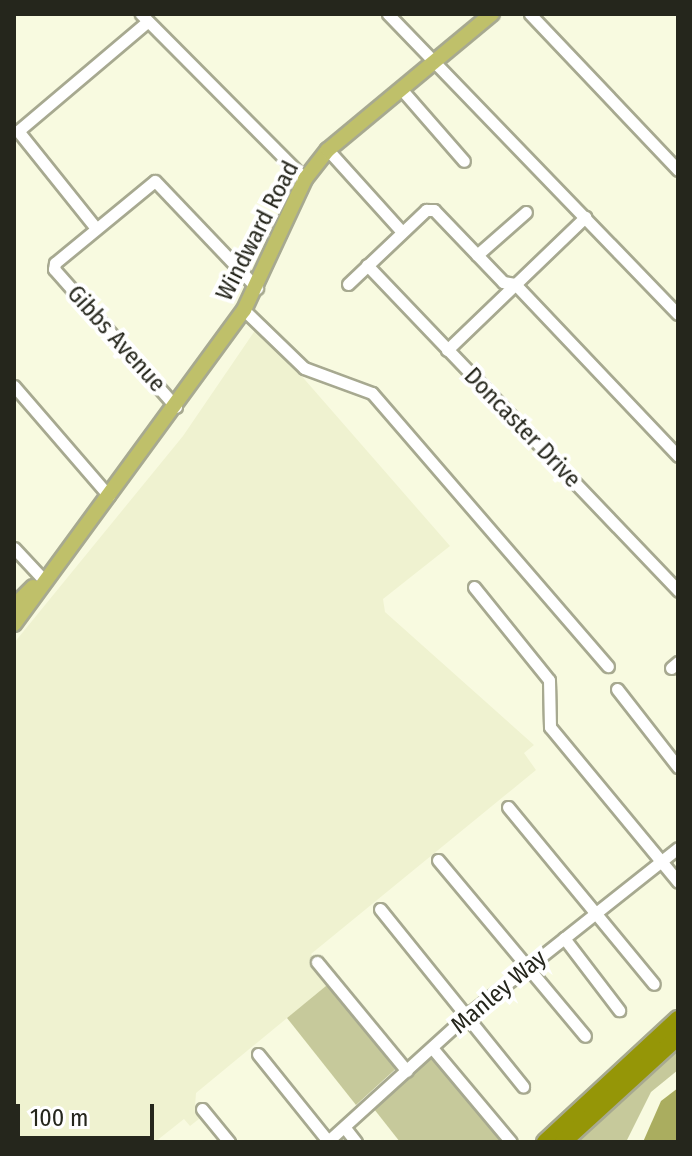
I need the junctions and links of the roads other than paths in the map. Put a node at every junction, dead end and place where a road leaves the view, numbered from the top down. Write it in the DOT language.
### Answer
graph roads {
  1 [pos="388,14"];
  2 [pos="492,14"];
  3 [pos="530,14"];
  4 [pos="145,18"];
  5 [pos="434,65"];
  6 [pos="402,90"];
  7 [pos="328,150"];
  8 [pos="464,161"];
  9 [pos="678,170"];
  10 [pos="305,179"];
  11 [pos="526,212"];
  12 [pos="585,217"];
  13 [pos="95,227"];
  14 [pos="402,232"];
  15 [pos="477,255"];
  16 [pos="367,265"];
  17 [pos="348,284"];
  18 [pos="515,284"];
  19 [pos="257,288"];
  20 [pos="244,310"];
  21 [pos="678,314"];
  22 [pos="447,350"];
  23 [pos="14,386"];
  24 [pos="176,407"];
  25 [pos="678,456"];
  26 [pos="109,496"];
  27 [pos="14,548"];
  28 [pos="43,579"];
  29 [pos="474,587"];
  30 [pos="678,591"];
  31 [pos="14,606"];
  32 [pos="14,624"];
  33 [pos="608,666"];
  34 [pos="617,689"];
  35 [pos="678,767"];
  36 [pos="508,807"];
  37 [pos="678,848"];
  38 [pos="438,860"];
  39 [pos="661,861"];
  40 [pos="678,882"];
  41 [pos="380,909"];
  42 [pos="594,914"];
  43 [pos="564,938"];
  44 [pos="317,962"];
  45 [pos="527,967"];
  46 [pos="654,984"];
  47 [pos="619,1010"];
  48 [pos="466,1016"];
  49 [pos="678,1019"];
  50 [pos="585,1036"];
  51 [pos="678,1037"];
  52 [pos="433,1049"];
  53 [pos="258,1054"];
  54 [pos="407,1071"];
  55 [pos="523,1086"];
  56 [pos="202,1109"];
  57 [pos="345,1128"];
  58 [pos="328,1141"];
  59 [pos="229,1142"];
  60 [pos="356,1142"];
  61 [pos="511,1142"];
  62 [pos="545,1142"];
  63 [pos="563,1142"];
  1 -- 5 [label="street"];
  2 -- 5 [label="main road, Windward Road"];
  3 -- 9 [label="street"];
  4 -- 10 [label="street"];
  4 -- 13 [label="street"];
  5 -- 6 [label="main road, Windward Road"];
  5 -- 12 [label="street"];
  6 -- 7 [label="main road, Windward Road"];
  6 -- 8 [label="street"];
  7 -- 10 [label="main road, Windward Road"];
  7 -- 14 [label="street"];
  10 -- 19 [label="main road, Windward Road"];
  11 -- 15 [label="street"];
  12 -- 18 [label="street"];
  12 -- 21 [label="street"];
  13 -- 19 [label="street, Gibbs Avenue"];
  13 -- 24 [label="street, Gibbs Avenue"];
  14 -- 15 [label="street"];
  14 -- 16 [label="street"];
  15 -- 18 [label="street"];
  16 -- 17 [label="street"];
  16 -- 22 [label="street, Doncaster Drive"];
  18 -- 22 [label="street"];
  18 -- 25 [label="street"];
  19 -- 20 [label="main road, Windward Road"];
  20 -- 24 [label="main road, Windward Road"];
  20 -- 33 [label="street"];
  22 -- 30 [label="street, Doncaster Drive"];
  23 -- 26 [label="street"];
  24 -- 26 [label="main road, Windward Road"];
  26 -- 28 [label="main road, Windward Road"];
  27 -- 28 [label="street"];
  28 -- 31 [label="main road, Windward Road"];
  28 -- 32 [label="main road, Windward Road"];
  29 -- 39 [label="street"];
  34 -- 35 [label="street"];
  36 -- 42 [label="street"];
  37 -- 39 [label="street, Manley Way"];
  38 -- 45 [label="street"];
  39 -- 40 [label="street"];
  39 -- 42 [label="street, Manley Way"];
  41 -- 48 [label="street"];
  42 -- 43 [label="street, Manley Way"];
  42 -- 46 [label="street"];
  43 -- 45 [label="street, Manley Way"];
  43 -- 47 [label="street"];
  44 -- 54 [label="street"];
  45 -- 48 [label="street, Manley Way"];
  45 -- 50 [label="street"];
  48 -- 52 [label="street, Manley Way"];
  48 -- 55 [label="street"];
  49 -- 62 [label="highway"];
  51 -- 63 [label="highway"];
  52 -- 54 [label="street, Manley Way"];
  52 -- 61 [label="street"];
  53 -- 58 [label="street"];
  54 -- 57 [label="street, Manley Way"];
  56 -- 59 [label="street"];
  57 -- 58 [label="street, Manley Way"];
  57 -- 60 [label="street"];
}
